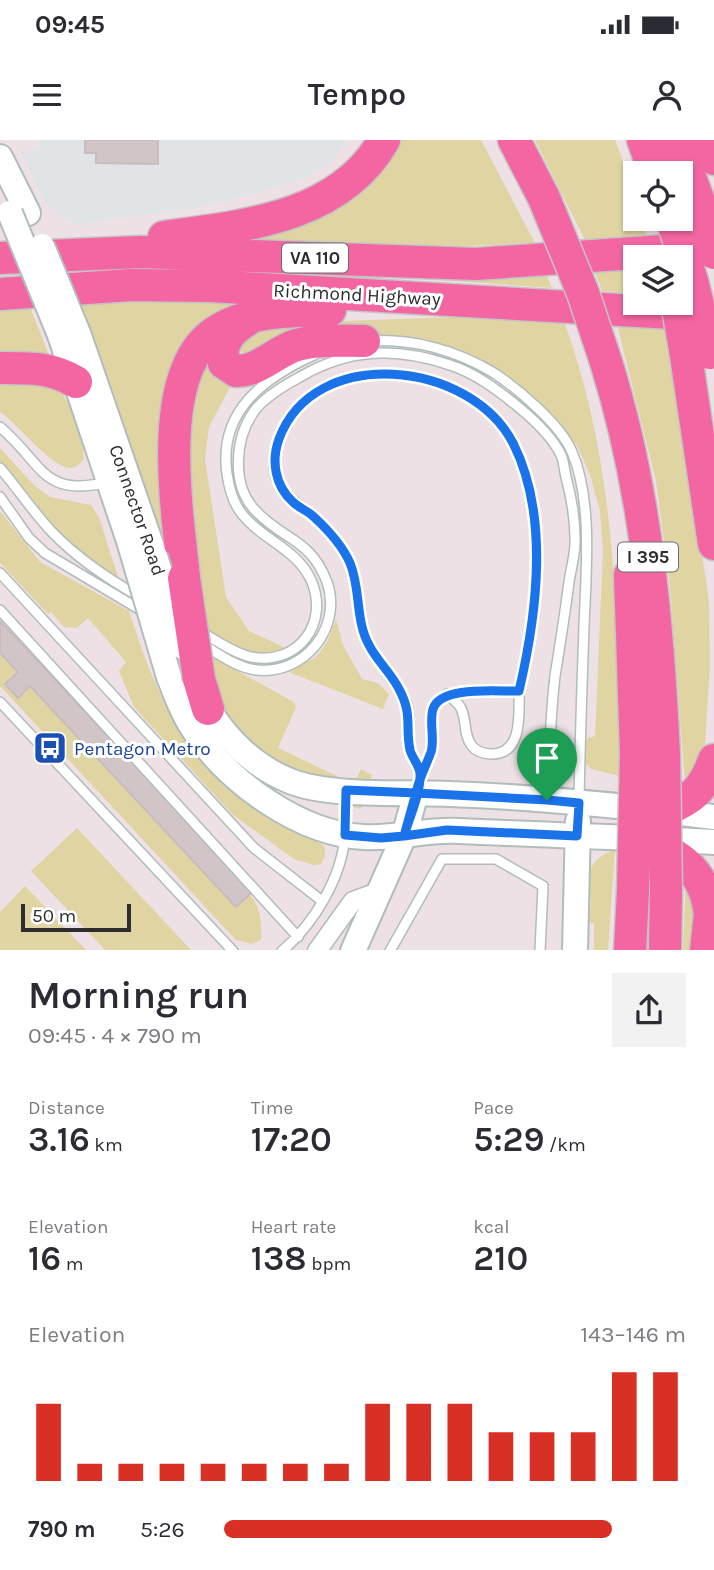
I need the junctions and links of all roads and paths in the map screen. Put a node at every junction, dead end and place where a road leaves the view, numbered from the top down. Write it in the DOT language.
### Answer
graph roads {
  1 [pos="384,140"];
  2 [pos="514,140"];
  3 [pos="631,140"];
  4 [pos="643,140"];
  5 [pos="676,140"];
  6 [pos="705,140"];
  7 [pos="0,157"];
  8 [pos="714,159"];
  9 [pos="638,161"];
  10 [pos="651,161"];
  11 [pos="12,207"];
  12 [pos="696,224"];
  13 [pos="714,250"];
  14 [pos="0,258"];
  15 [pos="0,295"];
  16 [pos="502,302"];
  17 [pos="683,315"];
  18 [pos="714,315"];
  19 [pos="252,317"];
  20 [pos="69,334"];
  21 [pos="364,341"];
  22 [pos="703,358"];
  23 [pos="0,368"];
  24 [pos="76,382"];
  25 [pos="0,427"];
  26 [pos="0,468"];
  27 [pos="110,481"];
  28 [pos="0,497"];
  29 [pos="714,544"];
  30 [pos="0,573"];
  31 [pos="0,610"];
  32 [pos="187,679"];
  33 [pos="519,691"];
  34 [pos="447,694"];
  35 [pos="0,702"];
  36 [pos="208,709"];
  37 [pos="650,754"];
  38 [pos="714,760"];
  39 [pos="418,783"];
  40 [pos="346,790"];
  41 [pos="547,800"];
  42 [pos="579,803"];
  43 [pos="663,810"];
  44 [pos="714,817"];
  45 [pos="345,835"];
  46 [pos="404,836"];
  47 [pos="577,836"];
  48 [pos="648,840"];
  49 [pos="714,842"];
  50 [pos="714,875"];
  51 [pos="381,891"];
  52 [pos="322,901"];
  53 [pos="353,901"];
  54 [pos="710,916"];
  55 [pos="298,937"];
  56 [pos="233,950"];
  57 [pos="282,950"];
  58 [pos="317,950"];
  59 [pos="331,950"];
  60 [pos="354,950"];
  61 [pos="390,950"];
  62 [pos="540,950"];
  63 [pos="575,950"];
  64 [pos="627,950"];
  65 [pos="665,950"];
  66 [pos="706,950"];
  1 -- 14 [label="highway"];
  2 -- 37 [label="highway, bridge"];
  3 -- 9 [label="highway"];
  4 -- 10 [label="highway"];
  5 -- 12 [label="highway"];
  6 -- 8 [label="highway"];
  7 -- 11 [label="street, Connector Road"];
  11 -- 20 [label="street, Connector Road, bridge"];
  12 -- 13 [label="highway, bridge"];
  12 -- 22 [label="highway, bridge"];
  13 -- 14 [label="highway, Richmond Highway / VA 110"];
  15 -- 16 [label="highway, Richmond Highway / VA 110"];
  16 -- 18 [label="highway, Richmond Highway / VA 110"];
  16 -- 19 [label="highway"];
  17 -- 22 [label="highway, bridge"];
  19 -- 21 [label="highway"];
  19 -- 32 [label="highway, bridge"];
  20 -- 24 [label="street, Connector Road"];
  20 -- 32 [label="street, Connector Road, bridge"];
  21 -- 26 [label="lane"];
  21 -- 42 [label="lane"];
  22 -- 29 [label="highway"];
  23 -- 24 [label="highway"];
  24 -- 27 [label="street, Connector Road"];
  25 -- 27 [label="lane"];
  27 -- 32 [label="street, Connector Road, bridge"];
  28 -- 41 [label="lane"];
  30 -- 52 [label="lane"];
  31 -- 55 [label="lane"];
  32 -- 36 [label="highway"];
  32 -- 45 [label="street, Connector Road"];
  33 -- 34 [label="lane"];
  33 -- 34 [label="lane"];
  33 -- 39 [label="lane"];
  34 -- 39 [label="lane"];
  35 -- 56 [label="lane"];
  36 -- 40 [label="street"];
  37 -- 64 [label="highway, bridge"];
  37 -- 65 [label="highway, bridge"];
  38 -- 43 [label="highway"];
  39 -- 40 [label="street"];
  39 -- 41 [label="street"];
  39 -- 46 [label="street"];
  40 -- 45 [label="street"];
  41 -- 42 [label="street"];
  41 -- 47 [label="street"];
  42 -- 43 [label="street"];
  42 -- 47 [label="street"];
  43 -- 44 [label="street"];
  45 -- 46 [label="street, Connector Road"];
  45 -- 52 [label="lane"];
  46 -- 47 [label="street, Connector Road"];
  46 -- 51 [label="street"];
  47 -- 48 [label="street, Connector Road"];
  47 -- 63 [label="street"];
  48 -- 49 [label="street, Connector Road"];
  48 -- 54 [label="highway"];
  50 -- 54 [label="highway"];
  51 -- 53 [label="street"];
  51 -- 60 [label="street"];
  52 -- 55 [label="lane"];
  53 -- 58 [label="street"];
  53 -- 59 [label="street"];
  54 -- 66 [label="highway"];
  55 -- 57 [label="lane"];
  61 -- 62 [label="lane"];
}
